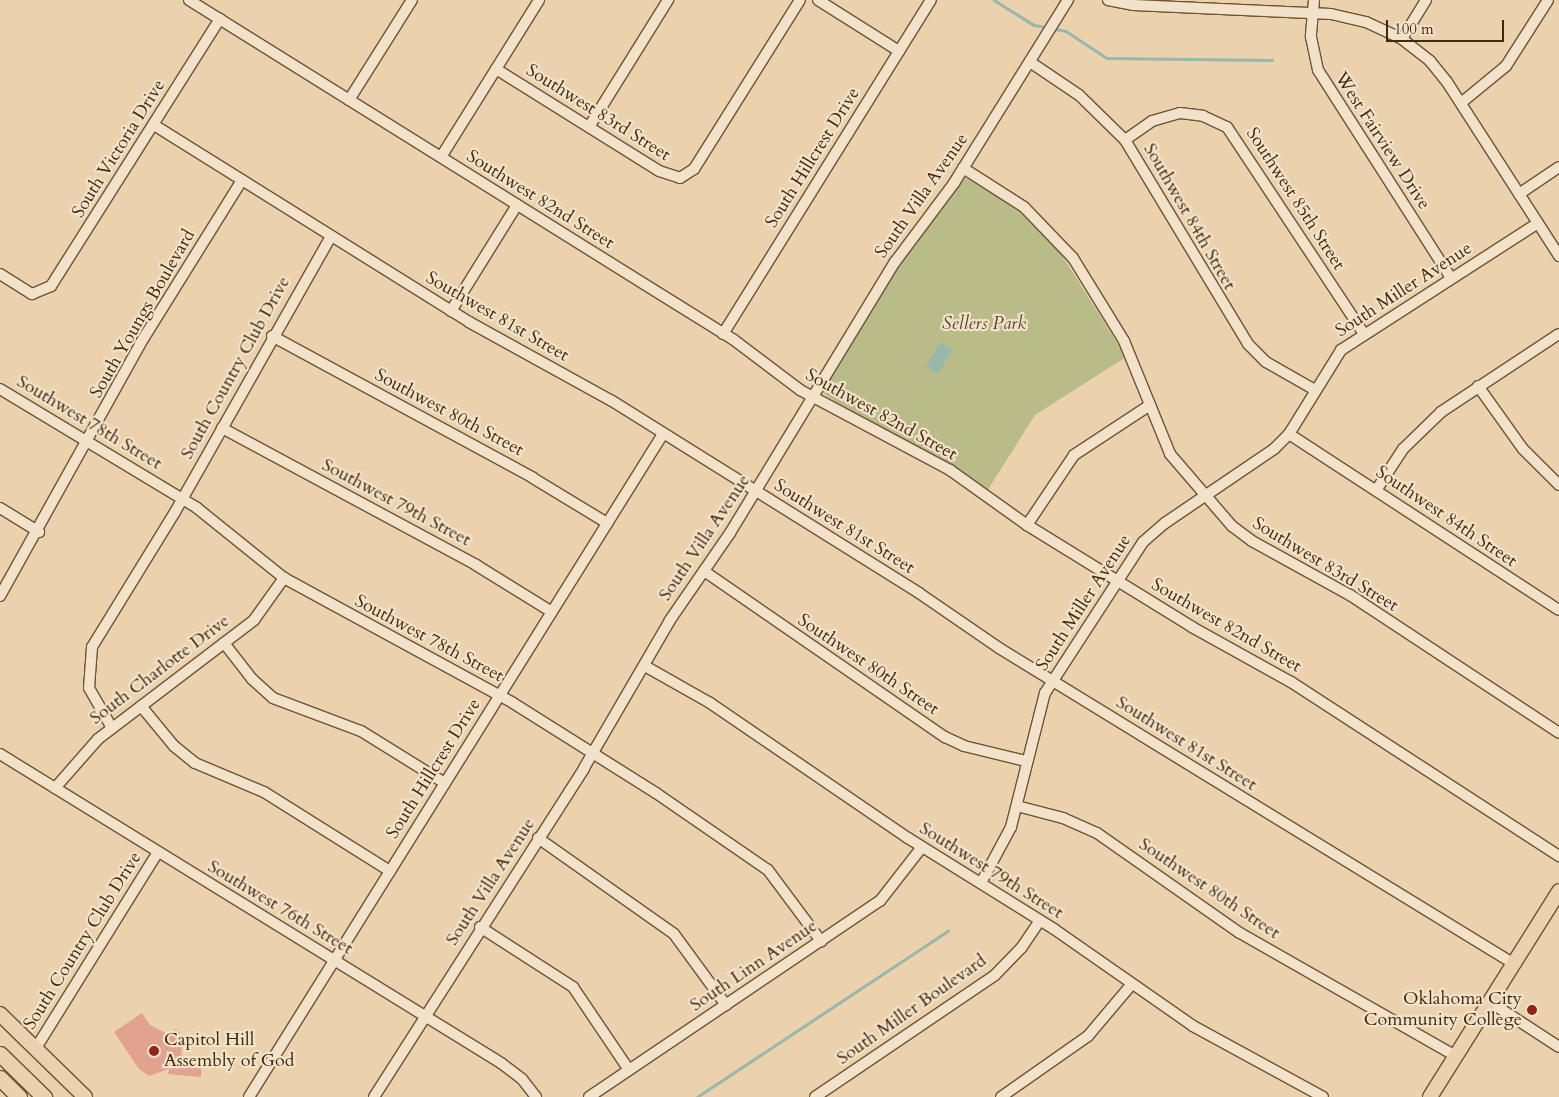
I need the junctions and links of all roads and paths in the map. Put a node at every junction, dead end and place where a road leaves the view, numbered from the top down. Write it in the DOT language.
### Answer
graph roads {
  1 [pos="189,0"];
  2 [pos="412,0"];
  3 [pos="539,0"];
  4 [pos="668,0"];
  5 [pos="800,0"];
  6 [pos="818,0"];
  7 [pos="931,0"];
  8 [pos="1068,0"];
  9 [pos="1108,0"];
  10 [pos="1314,0"];
  11 [pos="1426,0"];
  12 [pos="1548,0"];
  13 [pos="1312,12"];
  14 [pos="220,19"];
  15 [pos="1402,39"];
  16 [pos="899,51"];
  17 [pos="1030,62"];
  18 [pos="496,69"];
  19 [pos="349,100"];
  20 [pos="1461,103"];
  21 [pos="154,125"];
  22 [pos="589,127"];
  23 [pos="1125,140"];
  24 [pos="441,157"];
  25 [pos="1559,167"];
  26 [pos="963,168"];
  27 [pos="242,180"];
  28 [pos="1519,194"];
  29 [pos="517,205"];
  30 [pos="1538,223"];
  31 [pos="331,236"];
  32 [pos="1559,256"];
  33 [pos="0,274"];
  34 [pos="1451,278"];
  35 [pos="450,311"];
  36 [pos="723,334"];
  37 [pos="1364,334"];
  38 [pos="1559,334"];
  39 [pos="272,336"];
  40 [pos="1478,386"];
  41 [pos="0,389"];
  42 [pos="1315,390"];
  43 [pos="813,398"];
  44 [pos="1150,406"];
  45 [pos="222,428"];
  46 [pos="663,434"];
  47 [pos="1289,434"];
  48 [pos="89,440"];
  49 [pos="1559,485"];
  50 [pos="1377,489"];
  51 [pos="756,491"];
  52 [pos="1206,496"];
  53 [pos="183,499"];
  54 [pos="0,508"];
  55 [pos="607,524"];
  56 [pos="1027,525"];
  57 [pos="39,532"];
  58 [pos="704,571"];
  59 [pos="284,578"];
  60 [pos="1116,581"];
  61 [pos="0,596"];
  62 [pos="1559,610"];
  63 [pos="552,612"];
  64 [pos="224,643"];
  65 [pos="645,666"];
  66 [pos="1053,681"];
  67 [pos="500,695"];
  68 [pos="141,706"];
  69 [pos="112,728"];
  70 [pos="1559,733"];
  71 [pos="593,753"];
  72 [pos="0,754"];
  73 [pos="1026,761"];
  74 [pos="445,783"];
  75 [pos="55,788"];
  76 [pos="1017,806"];
  77 [pos="538,838"];
  78 [pos="922,847"];
  79 [pos="158,852"];
  80 [pos="1559,856"];
  81 [pos="390,871"];
  82 [pos="981,883"];
  83 [pos="1559,891"];
  84 [pos="1040,920"];
  85 [pos="480,927"];
  86 [pos="821,941"];
  87 [pos="335,960"];
  88 [pos="1514,964"];
  89 [pos="1132,984"];
  90 [pos="1490,1002"];
  91 [pos="726,1005"];
  92 [pos="0,1014"];
  93 [pos="425,1015"];
  94 [pos="1559,1047"];
  95 [pos="36,1048"];
  96 [pos="0,1054"];
  97 [pos="1456,1056"];
  98 [pos="629,1070"];
  99 [pos="0,1078"];
  100 [pos="19,1097"];
  101 [pos="44,1097"];
  102 [pos="84,1097"];
  103 [pos="249,1097"];
  104 [pos="374,1097"];
  105 [pos="536,1097"];
  106 [pos="589,1097"];
  107 [pos="815,1097"];
  108 [pos="1001,1097"];
  109 [pos="1323,1097"];
  110 [pos="1430,1097"];
  1 -- 14 [label="street, Southwest 82nd Street"];
  2 -- 19 [label="street"];
  3 -- 18 [label="street"];
  4 -- 22 [label="street"];
  5 -- 22 [label="street, Southwest 83rd Street"];
  6 -- 16 [label="street"];
  7 -- 16 [label="street, South Hillcrest Drive"];
  8 -- 17 [label="street, South Villa Avenue"];
  9 -- 13 [label="street"];
  10 -- 13 [label="street, West Fairview Drive"];
  11 -- 15 [label="street"];
  12 -- 20 [label="street"];
  13 -- 15 [label="street"];
  13 -- 34 [label="street, West Fairview Drive"];
  14 -- 19 [label="street, Southwest 82nd Street"];
  14 -- 21 [label="street, South Victoria Drive"];
  15 -- 20 [label="street"];
  16 -- 36 [label="street, South Hillcrest Drive"];
  17 -- 23 [label="street, Southwest 84th Street"];
  17 -- 26 [label="street, South Villa Avenue"];
  18 -- 22 [label="street, Southwest 83rd Street"];
  18 -- 24 [label="street"];
  19 -- 24 [label="street, Southwest 82nd Street"];
  20 -- 28 [label="street"];
  21 -- 27 [label="street, Southwest 81st Street"];
  21 -- 33 [label="street, South Victoria Drive"];
  23 -- 37 [label="street, Southwest 85th Street"];
  23 -- 42 [label="street, Southwest 84th Street"];
  24 -- 29 [label="street, Southwest 82nd Street"];
  25 -- 28 [label="street"];
  26 -- 43 [label="street, South Villa Avenue"];
  26 -- 44 [label="street, Southwest 83rd Street"];
  27 -- 31 [label="street, Southwest 81st Street"];
  27 -- 48 [label="street, South Youngs Boulevard"];
  28 -- 30 [label="street"];
  29 -- 35 [label="street"];
  29 -- 36 [label="street, Southwest 82nd Street"];
  30 -- 32 [label="street"];
  30 -- 34 [label="street, South Miller Avenue"];
  31 -- 35 [label="street, Southwest 81st Street"];
  31 -- 39 [label="street, South Country Club Drive"];
  34 -- 37 [label="street, South Miller Avenue"];
  35 -- 46 [label="street, Southwest 81st Street"];
  36 -- 43 [label="street, Southwest 82nd Street"];
  37 -- 42 [label="street, South Miller Avenue"];
  38 -- 40 [label="street"];
  39 -- 45 [label="street, South Country Club Drive"];
  39 -- 55 [label="street, Southwest 80th Street"];
  40 -- 49 [label="street"];
  40 -- 50 [label="street"];
  41 -- 48 [label="street, Southwest 78th Street"];
  42 -- 47 [label="street, South Miller Avenue"];
  43 -- 51 [label="street, South Villa Avenue"];
  43 -- 56 [label="street, Southwest 82nd Street"];
  44 -- 52 [label="street, Southwest 83rd Street"];
  44 -- 56 [label="street"];
  45 -- 53 [label="street, South Country Club Drive"];
  45 -- 63 [label="street, Southwest 79th Street"];
  46 -- 51 [label="street, Southwest 81st Street"];
  46 -- 55 [label="street, South Hillcrest Drive"];
  47 -- 50 [label="street, Southwest 84th Street"];
  47 -- 52 [label="street, South Miller Avenue"];
  48 -- 53 [label="street, Southwest 78th Street"];
  48 -- 57 [label="street, South Youngs Boulevard"];
  50 -- 62 [label="street, Southwest 84th Street"];
  51 -- 58 [label="street, South Villa Avenue"];
  51 -- 66 [label="street, Southwest 81st Street"];
  52 -- 60 [label="street, South Miller Avenue"];
  52 -- 70 [label="street, Southwest 83rd Street"];
  53 -- 59 [label="street, Southwest 78th Street"];
  53 -- 69 [label="street, South Country Club Drive"];
  54 -- 57 [label="street"];
  55 -- 63 [label="street, South Hillcrest Drive"];
  56 -- 60 [label="street, Southwest 82nd Street"];
  57 -- 61 [label="street, South Youngs Boulevard"];
  58 -- 65 [label="street, South Villa Avenue"];
  58 -- 73 [label="street, Southwest 80th Street"];
  59 -- 64 [label="street, South Charlotte Drive"];
  59 -- 67 [label="street, Southwest 78th Street"];
  60 -- 66 [label="street, South Miller Avenue"];
  60 -- 80 [label="street, Southwest 82nd Street"];
  63 -- 67 [label="street, South Hillcrest Drive"];
  64 -- 68 [label="street, South Charlotte Drive"];
  64 -- 74 [label="street"];
  65 -- 71 [label="street, South Villa Avenue"];
  65 -- 78 [label="street, Southwest 79th Street"];
  66 -- 73 [label="street, South Miller Avenue"];
  66 -- 88 [label="street, Southwest 81st Street"];
  67 -- 71 [label="street, Southwest 78th Street"];
  67 -- 74 [label="street, South Hillcrest Drive"];
  68 -- 69 [label="street, South Charlotte Drive"];
  68 -- 81 [label="street"];
  69 -- 75 [label="street, South Charlotte Drive"];
  71 -- 77 [label="street, South Villa Avenue"];
  71 -- 86 [label="street, Southwest 78th Street"];
  72 -- 75 [label="street, Southwest 76th Street"];
  73 -- 76 [label="street, South Miller Avenue"];
  74 -- 81 [label="street, South Hillcrest Drive"];
  75 -- 79 [label="street, Southwest 76th Street"];
  76 -- 82 [label="street, South Miller Avenue"];
  76 -- 97 [label="street, Southwest 80th Street"];
  77 -- 85 [label="street, South Villa Avenue"];
  77 -- 91 [label="street"];
  78 -- 82 [label="street, Southwest 79th Street"];
  78 -- 86 [label="street, South Linn Avenue"];
  79 -- 87 [label="street, Southwest 76th Street"];
  79 -- 95 [label="street, South Country Club Drive"];
  81 -- 87 [label="street, South Hillcrest Drive"];
  82 -- 84 [label="street, Southwest 79th Street"];
  83 -- 88 [label="main road"];
  84 -- 89 [label="street, Southwest 79th Street"];
  84 -- 107 [label="street, South Miller Boulevard"];
  85 -- 93 [label="street, South Villa Avenue"];
  85 -- 98 [label="street"];
  86 -- 91 [label="street, South Linn Avenue"];
  87 -- 93 [label="street, Southwest 76th Street"];
  87 -- 103 [label="street, South Hillcrest Drive"];
  88 -- 90 [label="main road"];
  89 -- 108 [label="street"];
  89 -- 109 [label="street, Southwest 79th Street"];
  90 -- 94 [label="street"];
  90 -- 97 [label="main road"];
  91 -- 98 [label="street, South Linn Avenue"];
  92 -- 95 [label="main road"];
  93 -- 104 [label="street, South Villa Avenue"];
  93 -- 105 [label="street, Southwest 76th Street"];
  95 -- 102 [label="main road"];
  96 -- 101 [label="highway"];
  97 -- 110 [label="main road"];
  98 -- 106 [label="street, South Linn Avenue"];
  99 -- 100 [label="highway"];
}
